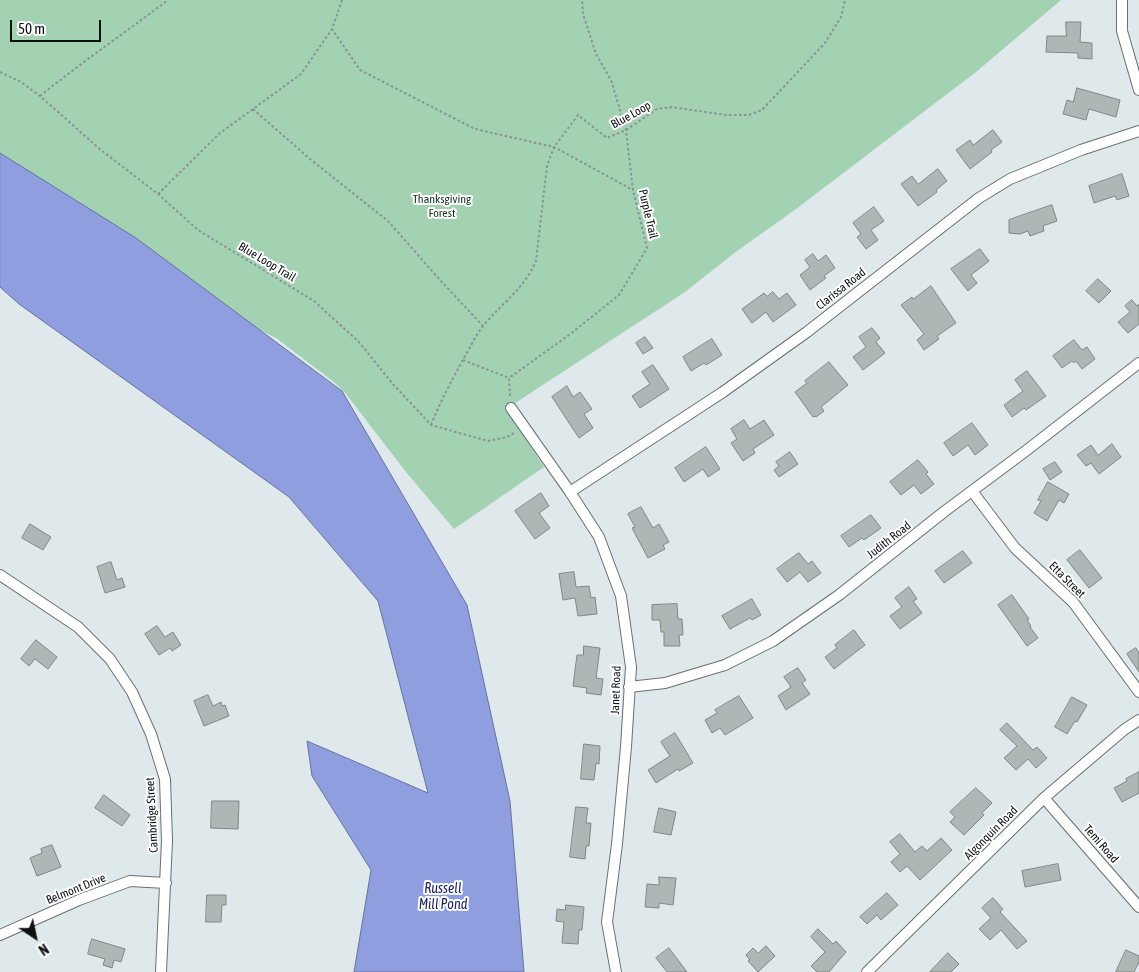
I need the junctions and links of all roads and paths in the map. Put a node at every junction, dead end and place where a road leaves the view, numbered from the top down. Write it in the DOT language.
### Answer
graph roads {
  1 [pos="168,0"];
  2 [pos="342,0"];
  3 [pos="582,0"];
  4 [pos="845,0"];
  5 [pos="1122,0"];
  6 [pos="332,29"];
  7 [pos="0,72"];
  8 [pos="1139,90"];
  9 [pos="40,96"];
  10 [pos="253,109"];
  11 [pos="626,130"];
  12 [pos="1139,131"];
  13 [pos="554,147"];
  14 [pos="633,190"];
  15 [pos="158,194"];
  16 [pos="484,326"];
  17 [pos="463,360"];
  18 [pos="1139,363"];
  19 [pos="509,378"];
  20 [pos="511,408"];
  21 [pos="432,425"];
  22 [pos="524,427"];
  23 [pos="972,490"];
  24 [pos="570,492"];
  25 [pos="0,575"];
  26 [pos="629,686"];
  27 [pos="1139,692"];
  28 [pos="1139,720"];
  29 [pos="1044,798"];
  30 [pos="166,882"];
  31 [pos="1139,907"];
  32 [pos="0,935"];
  33 [pos="161,972"];
  34 [pos="616,972"];
  35 [pos="867,972"];
  1 -- 9 [label="path"];
  2 -- 6 [label="path"];
  3 -- 11 [label="path, Purple Trail"];
  4 -- 11 [label="path, Blue Loop"];
  5 -- 8 [label="street"];
  6 -- 10 [label="path"];
  6 -- 13 [label="path"];
  7 -- 9 [label="path, Blue Loop Trail"];
  9 -- 15 [label="path, Blue Loop Trail"];
  10 -- 15 [label="path"];
  10 -- 16 [label="path"];
  11 -- 13 [label="path, Blue Loop"];
  11 -- 14 [label="path, Purple Trail"];
  12 -- 24 [label="street, Clarissa Road"];
  13 -- 14 [label="path"];
  13 -- 16 [label="path, Blue Loop"];
  14 -- 19 [label="path, Purple Trail"];
  15 -- 21 [label="path, Blue Loop Trail"];
  16 -- 17 [label="path, Blue Loop"];
  17 -- 19 [label="path"];
  17 -- 21 [label="path, Blue Loop"];
  18 -- 23 [label="street, Judith Road"];
  19 -- 20 [label="path"];
  20 -- 22 [label="street, Janet Road"];
  21 -- 22 [label="path"];
  22 -- 24 [label="street, Janet Road"];
  23 -- 26 [label="street, Judith Road"];
  23 -- 27 [label="street, Etta Street"];
  24 -- 26 [label="street, Janet Road"];
  25 -- 30 [label="street, Cambridge Street"];
  26 -- 34 [label="street, Janet Road"];
  28 -- 29 [label="street, Algonquin Road"];
  29 -- 31 [label="street, Temi Road"];
  29 -- 35 [label="street, Algonquin Road"];
  30 -- 32 [label="street, Belmont Drive"];
  30 -- 33 [label="street, Cambridge Street"];
}
